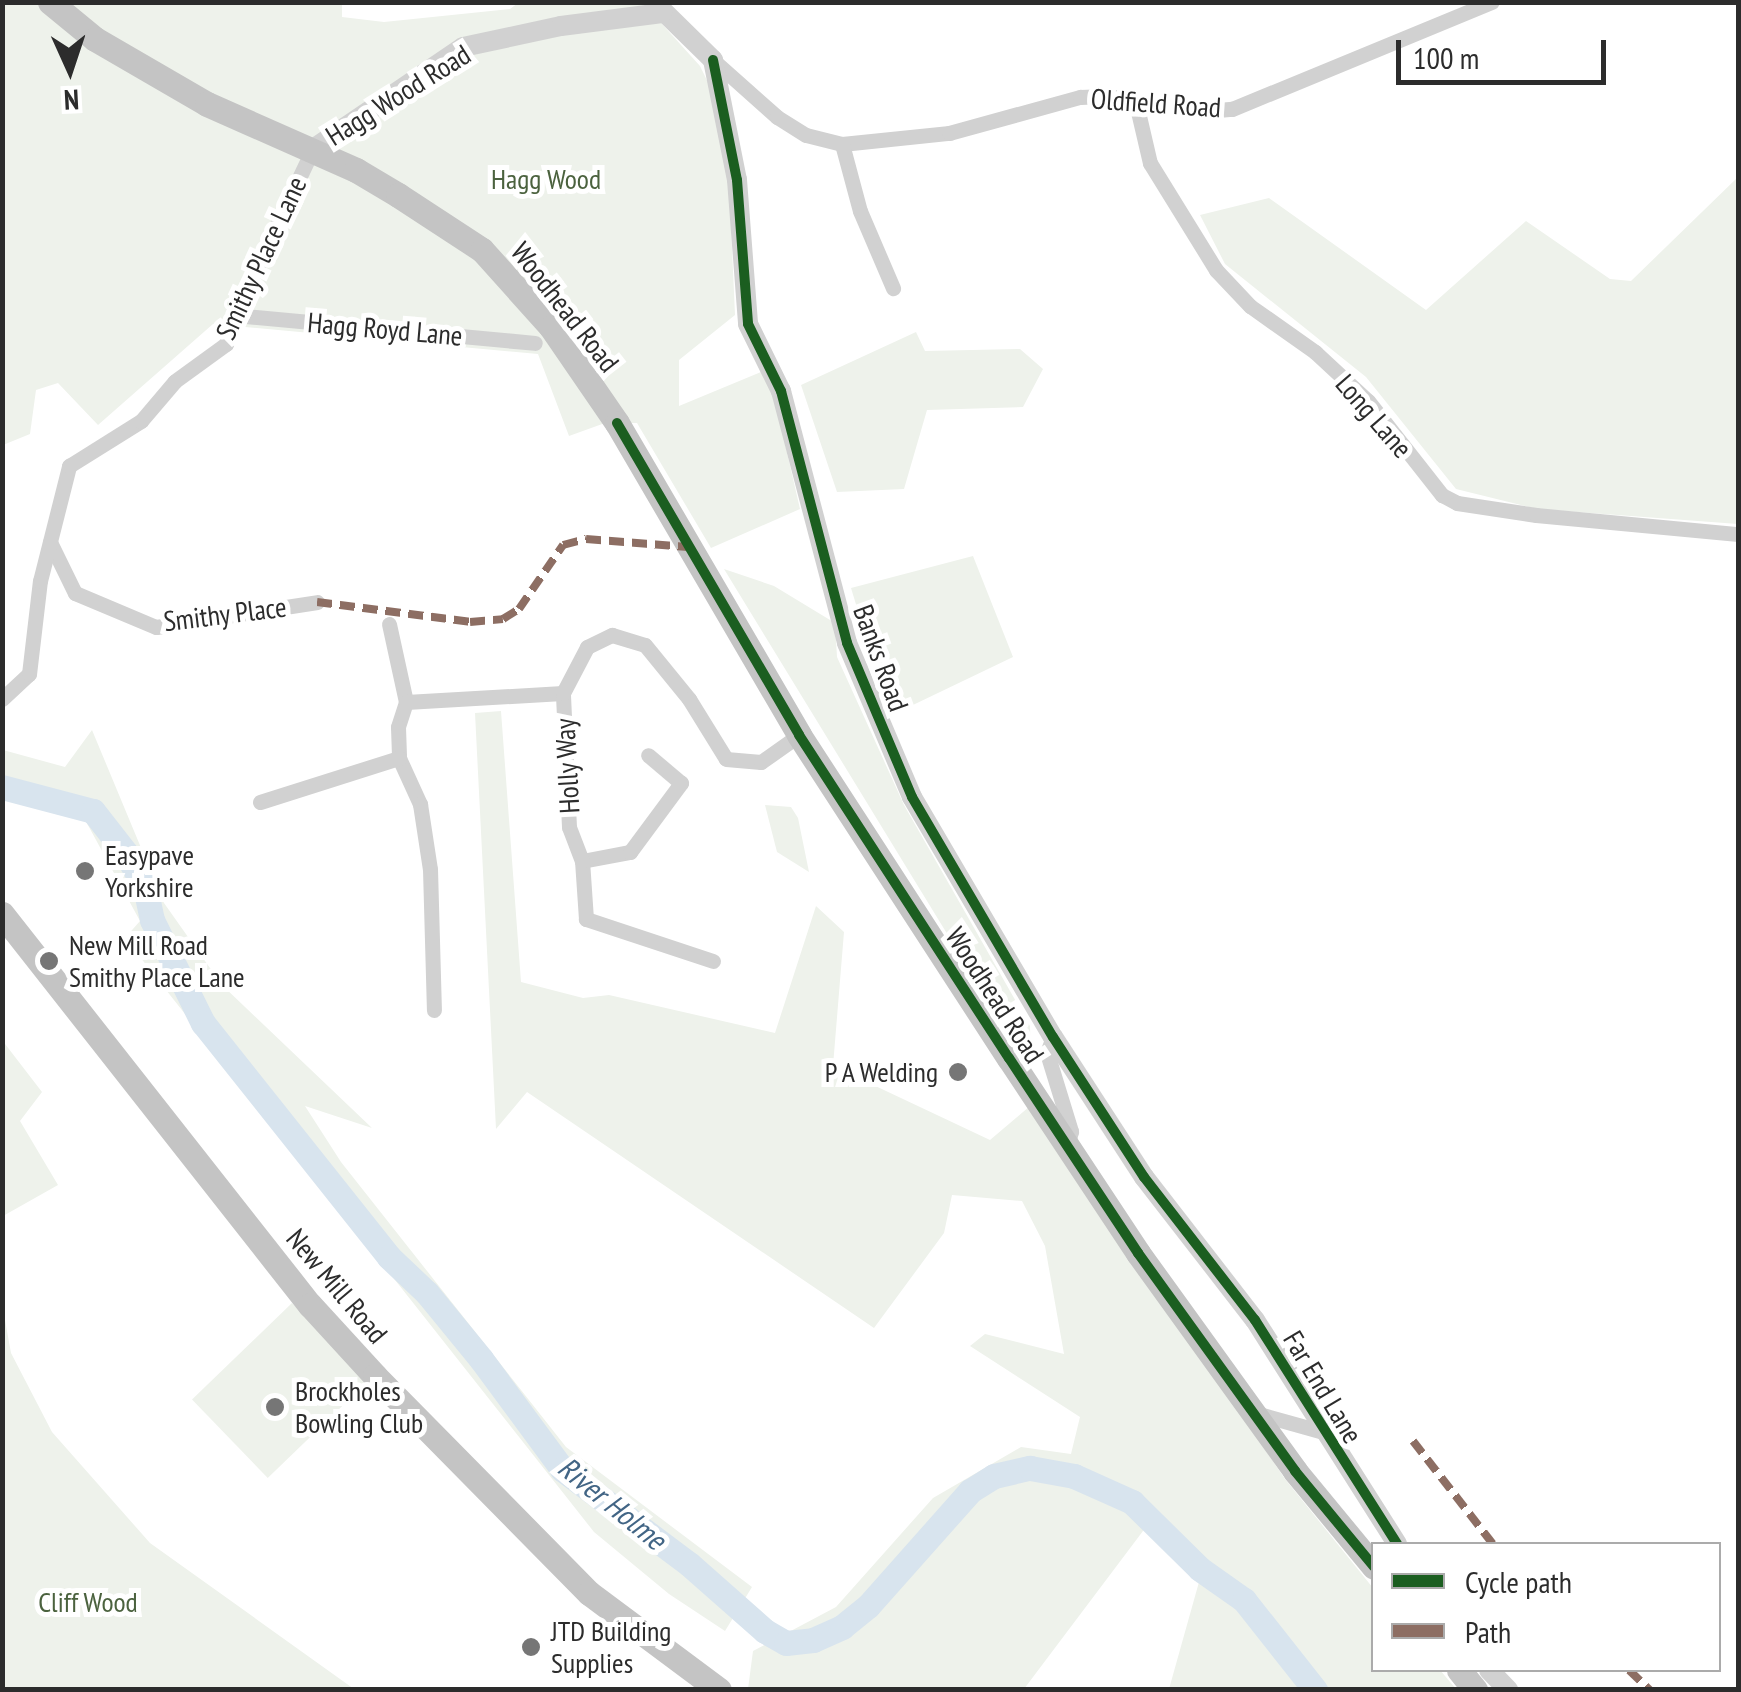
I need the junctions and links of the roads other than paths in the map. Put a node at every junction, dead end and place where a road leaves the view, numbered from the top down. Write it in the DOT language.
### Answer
graph roads {
  1 [pos="50,2"];
  2 [pos="1492,2"];
  3 [pos="658,8"];
  4 [pos="713,60"];
  5 [pos="1136,103"];
  6 [pos="842,144"];
  7 [pos="313,149"];
  8 [pos="893,288"];
  9 [pos="234,315"];
  10 [pos="536,343"];
  11 [pos="1738,534"];
  12 [pos="50,542"];
  13 [pos="317,602"];
  14 [pos="389,624"];
  15 [pos="563,693"];
  16 [pos="2,699"];
  17 [pos="406,702"];
  18 [pos="800,735"];
  19 [pos="648,755"];
  20 [pos="399,758"];
  21 [pos="260,802"];
  22 [pos="582,861"];
  23 [pos="7,930"];
  24 [pos="713,961"];
  25 [pos="434,1010"];
  26 [pos="1053,1038"];
  27 [pos="1068,1145"];
  28 [pos="1168,1210"];
  29 [pos="1252,1412"];
  30 [pos="1323,1432"];
  31 [pos="1397,1542"];
  32 [pos="1371,1563"];
  33 [pos="720,1690"];
  1 -- 7 [label="main road, Woodhead Road"];
  2 -- 5 [label="street, Oldfield Road"];
  3 -- 4 [label="street"];
  3 -- 7 [label="street, Hagg Wood Road"];
  4 -- 6 [label="street, Oldfield Road"];
  4 -- 26 [label="street, Banks Road"];
  5 -- 6 [label="street, Oldfield Road"];
  5 -- 11 [label="street, Long Lane"];
  6 -- 8 [label="street"];
  7 -- 9 [label="street, Smithy Place Lane"];
  7 -- 18 [label="main road, Woodhead Road"];
  9 -- 10 [label="street, Hagg Royd Lane"];
  9 -- 12 [label="street, Smithy Place Lane"];
  12 -- 13 [label="street, Smithy Place"];
  12 -- 16 [label="street, Smithy Place Lane"];
  14 -- 17 [label="street"];
  15 -- 17 [label="street"];
  15 -- 18 [label="street, Holly Way"];
  15 -- 22 [label="street, Holly Way"];
  17 -- 20 [label="street"];
  18 -- 27 [label="main road, Woodhead Road"];
  19 -- 22 [label="street"];
  20 -- 21 [label="street"];
  20 -- 25 [label="street"];
  22 -- 24 [label="street, Holly Way"];
  23 -- 33 [label="main road, New Mill Road"];
  26 -- 27 [label="street"];
  26 -- 28 [label="street, Banks Road"];
  27 -- 29 [label="main road, Woodhead Road"];
  28 -- 30 [label="street, Far End Lane"];
  29 -- 30 [label="street"];
  29 -- 32 [label="main road, Woodhead Road"];
  30 -- 31 [label="street, Far End Lane"];
}
